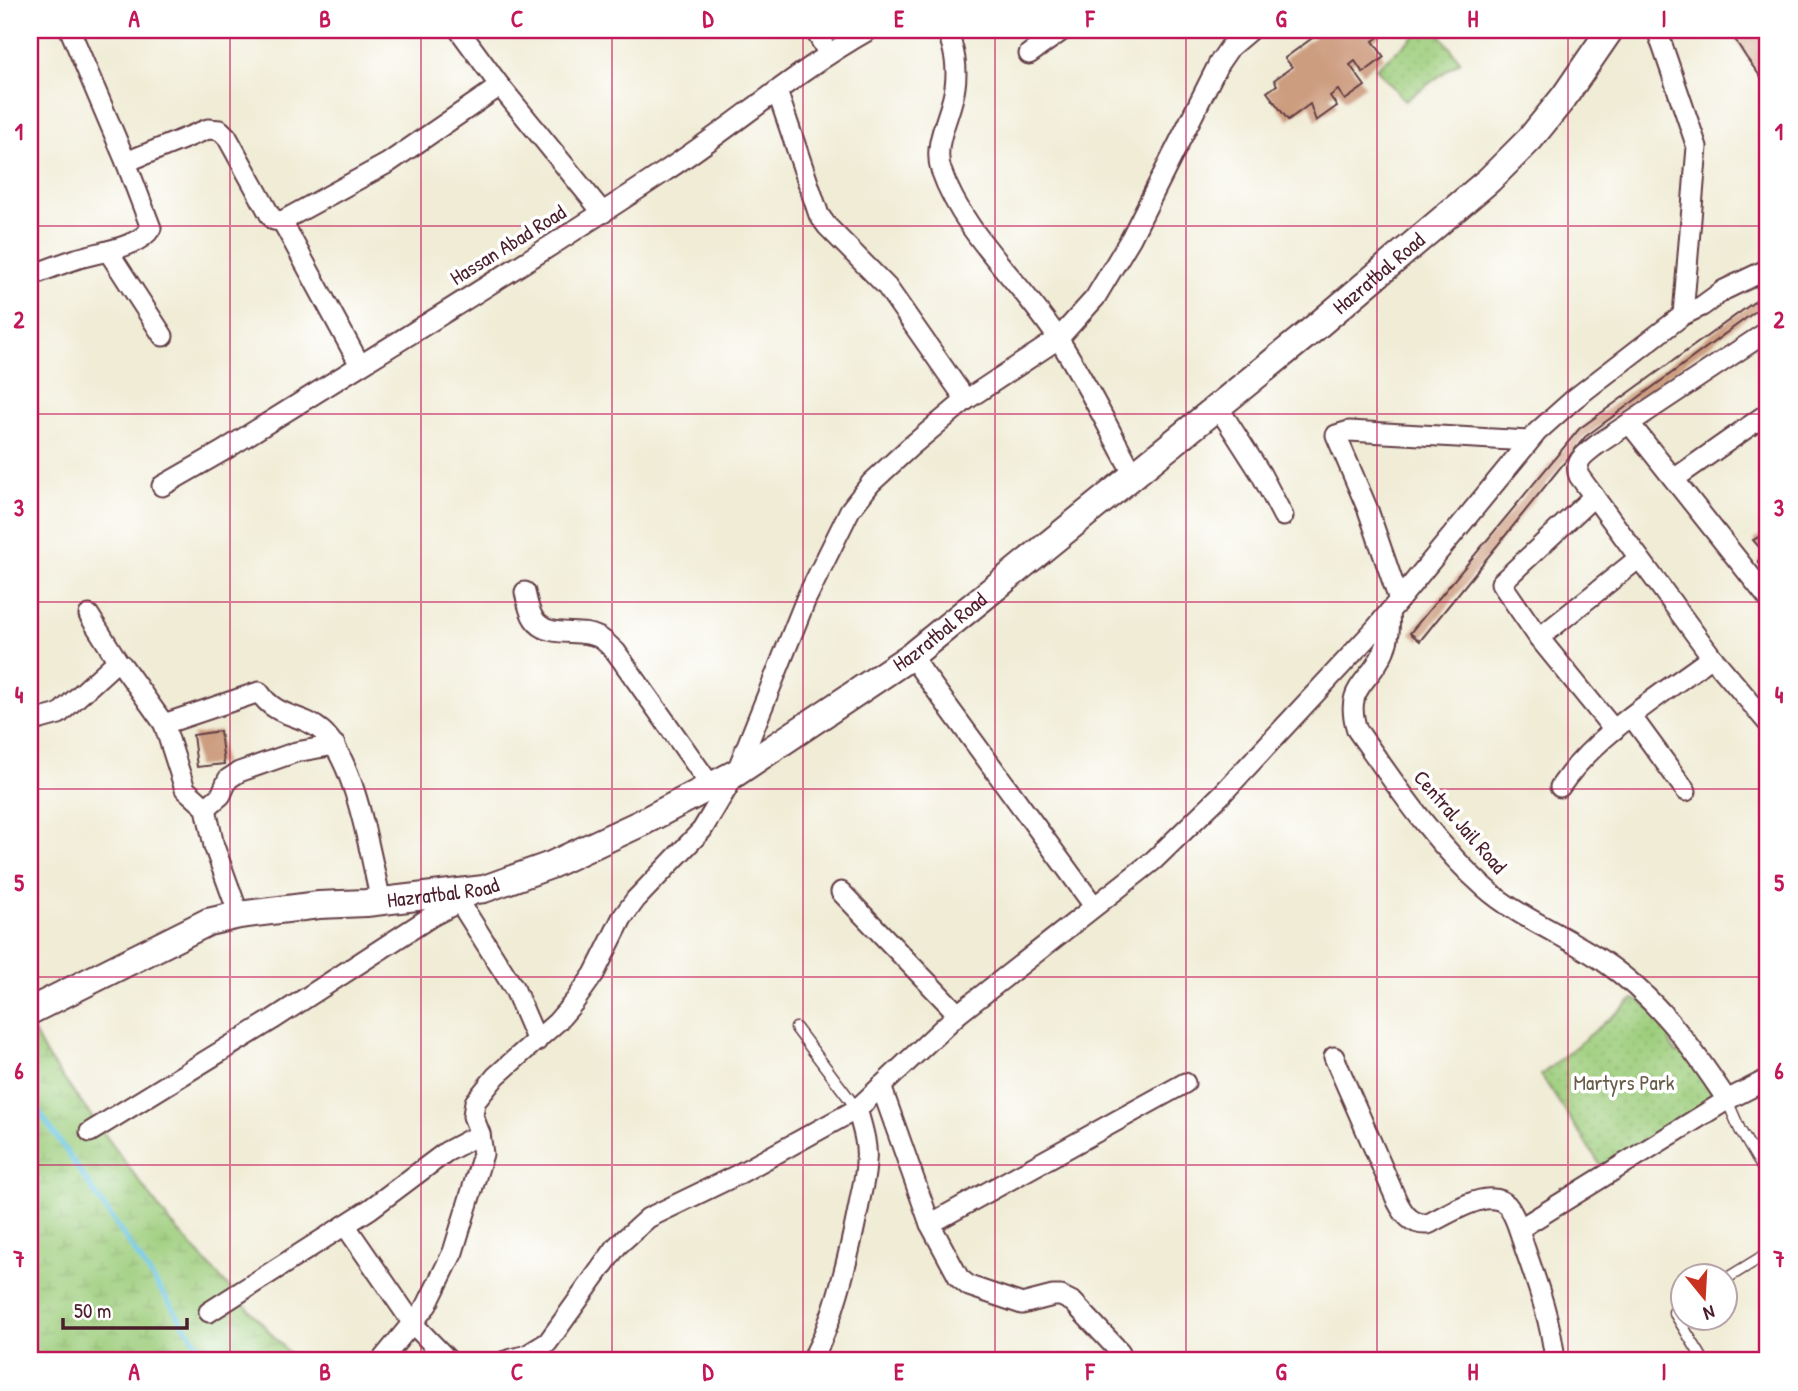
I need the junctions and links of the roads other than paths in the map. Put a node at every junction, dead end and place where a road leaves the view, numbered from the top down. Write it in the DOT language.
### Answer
graph roads {
  1 [pos="70,30"];
  2 [pos="459,30"];
  3 [pos="815,30"];
  4 [pos="869,30"];
  5 [pos="947,30"];
  6 [pos="1063,30"];
  7 [pos="1250,30"];
  8 [pos="1610,30"];
  9 [pos="1658,33"];
  10 [pos="828,53"];
  11 [pos="1029,54"];
  12 [pos="500,86"];
  13 [pos="777,91"];
  14 [pos="126,162"];
  15 [pos="603,213"];
  16 [pos="282,221"];
  17 [pos="108,251"];
  18 [pos="1768,269"];
  19 [pos="30,276"];
  20 [pos="1683,315"];
  21 [pos="1768,331"];
  22 [pos="163,336"];
  23 [pos="1058,339"];
  24 [pos="360,365"];
  25 [pos="966,400"];
  26 [pos="1218,407"];
  27 [pos="1768,413"];
  28 [pos="1630,424"];
  29 [pos="1529,442"];
  30 [pos="1134,475"];
  31 [pos="1674,479"];
  32 [pos="162,486"];
  33 [pos="1594,496"];
  34 [pos="1283,516"];
  35 [pos="1639,558"];
  36 [pos="525,592"];
  37 [pos="1768,598"];
  38 [pos="1394,606"];
  39 [pos="89,615"];
  40 [pos="1539,638"];
  41 [pos="911,656"];
  42 [pos="1712,657"];
  43 [pos="119,663"];
  44 [pos="1632,717"];
  45 [pos="30,722"];
  46 [pos="1768,723"];
  47 [pos="164,724"];
  48 [pos="1614,730"];
  49 [pos="335,745"];
  50 [pos="737,773"];
  51 [pos="711,786"];
  52 [pos="1560,787"];
  53 [pos="1686,791"];
  54 [pos="206,808"];
  55 [pos="484,889"];
  56 [pos="841,892"];
  57 [pos="381,901"];
  58 [pos="460,901"];
  59 [pos="1094,906"];
  60 [pos="239,915"];
  61 [pos="30,1011"];
  62 [pos="958,1014"];
  63 [pos="796,1028"];
  64 [pos="537,1041"];
  65 [pos="1334,1057"];
  66 [pos="1768,1079"];
  67 [pos="1185,1083"];
  68 [pos="881,1086"];
  69 [pos="1727,1100"];
  70 [pos="857,1109"];
  71 [pos="90,1132"];
  72 [pos="480,1134"];
  73 [pos="1768,1177"];
  74 [pos="930,1224"];
  75 [pos="345,1225"];
  76 [pos="1519,1229"];
  77 [pos="1768,1253"];
  78 [pos="1738,1271"];
  79 [pos="209,1312"];
  80 [pos="414,1325"];
  81 [pos="1686,1332"];
  82 [pos="1120,1352"];
  83 [pos="531,1358"];
  84 [pos="382,1361"];
  85 [pos="449,1361"];
  86 [pos="505,1361"];
  87 [pos="811,1361"];
  88 [pos="1555,1361"];
  89 [pos="1704,1361"];
  1 -- 14 [label="street"];
  2 -- 12 [label="street"];
  3 -- 10 [label="street"];
  4 -- 10 [label="street, Hassan Abad Road"];
  5 -- 23 [label="street"];
  6 -- 11 [label="street"];
  7 -- 23 [label="street"];
  8 -- 26 [label="main road, Hazratbal Road"];
  9 -- 20 [label="street"];
  10 -- 13 [label="street, Hassan Abad Road"];
  12 -- 15 [label="street"];
  12 -- 16 [label="street"];
  13 -- 15 [label="street, Hassan Abad Road"];
  13 -- 25 [label="street"];
  14 -- 16 [label="street"];
  14 -- 17 [label="street"];
  15 -- 24 [label="street, Hassan Abad Road"];
  16 -- 24 [label="street"];
  17 -- 19 [label="street"];
  17 -- 22 [label="street"];
  18 -- 20 [label="street"];
  20 -- 29 [label="street"];
  21 -- 28 [label="street"];
  23 -- 25 [label="street"];
  23 -- 30 [label="street"];
  24 -- 32 [label="street, Hassan Abad Road"];
  25 -- 50 [label="street"];
  26 -- 30 [label="main road, Hazratbal Road"];
  26 -- 34 [label="street"];
  27 -- 31 [label="street"];
  28 -- 31 [label="street"];
  28 -- 33 [label="street"];
  29 -- 38 [label="street"];
  29 -- 38 [label="street"];
  30 -- 41 [label="main road, Hazratbal Road"];
  31 -- 37 [label="street"];
  33 -- 35 [label="street"];
  33 -- 40 [label="street"];
  35 -- 40 [label="street"];
  35 -- 42 [label="street"];
  36 -- 51 [label="street"];
  38 -- 59 [label="street"];
  38 -- 69 [label="street, Central Jail Road"];
  39 -- 43 [label="street"];
  40 -- 48 [label="street"];
  41 -- 50 [label="main road, Hazratbal Road"];
  41 -- 59 [label="street"];
  42 -- 44 [label="street"];
  42 -- 46 [label="street"];
  43 -- 45 [label="street"];
  43 -- 47 [label="street"];
  44 -- 48 [label="street"];
  44 -- 53 [label="street"];
  47 -- 49 [label="street"];
  47 -- 54 [label="street"];
  48 -- 52 [label="street"];
  49 -- 54 [label="street"];
  49 -- 57 [label="street"];
  50 -- 51 [label="main road, Hazratbal Road"];
  50 -- 64 [label="street"];
  51 -- 55 [label="main road, Hazratbal Road"];
  54 -- 60 [label="street"];
  55 -- 57 [label="main road, Hazratbal Road"];
  55 -- 58 [label="street"];
  56 -- 62 [label="street"];
  57 -- 60 [label="main road, Hazratbal Road"];
  58 -- 64 [label="street"];
  58 -- 71 [label="street"];
  59 -- 62 [label="street"];
  60 -- 61 [label="main road, Hazratbal Road"];
  62 -- 68 [label="street"];
  63 -- 70 [label="lane"];
  64 -- 72 [label="street"];
  65 -- 76 [label="street"];
  66 -- 69 [label="street"];
  67 -- 74 [label="street"];
  68 -- 70 [label="street"];
  68 -- 74 [label="street"];
  69 -- 73 [label="lane"];
  69 -- 76 [label="street"];
  70 -- 83 [label="street"];
  70 -- 87 [label="street"];
  72 -- 75 [label="street"];
  72 -- 80 [label="street"];
  74 -- 82 [label="street"];
  75 -- 79 [label="street"];
  75 -- 80 [label="street"];
  76 -- 88 [label="street"];
  77 -- 78 [label="lane"];
  80 -- 84 [label="street"];
  80 -- 85 [label="street"];
  81 -- 89 [label="lane"];
  83 -- 86 [label="street"];
}
